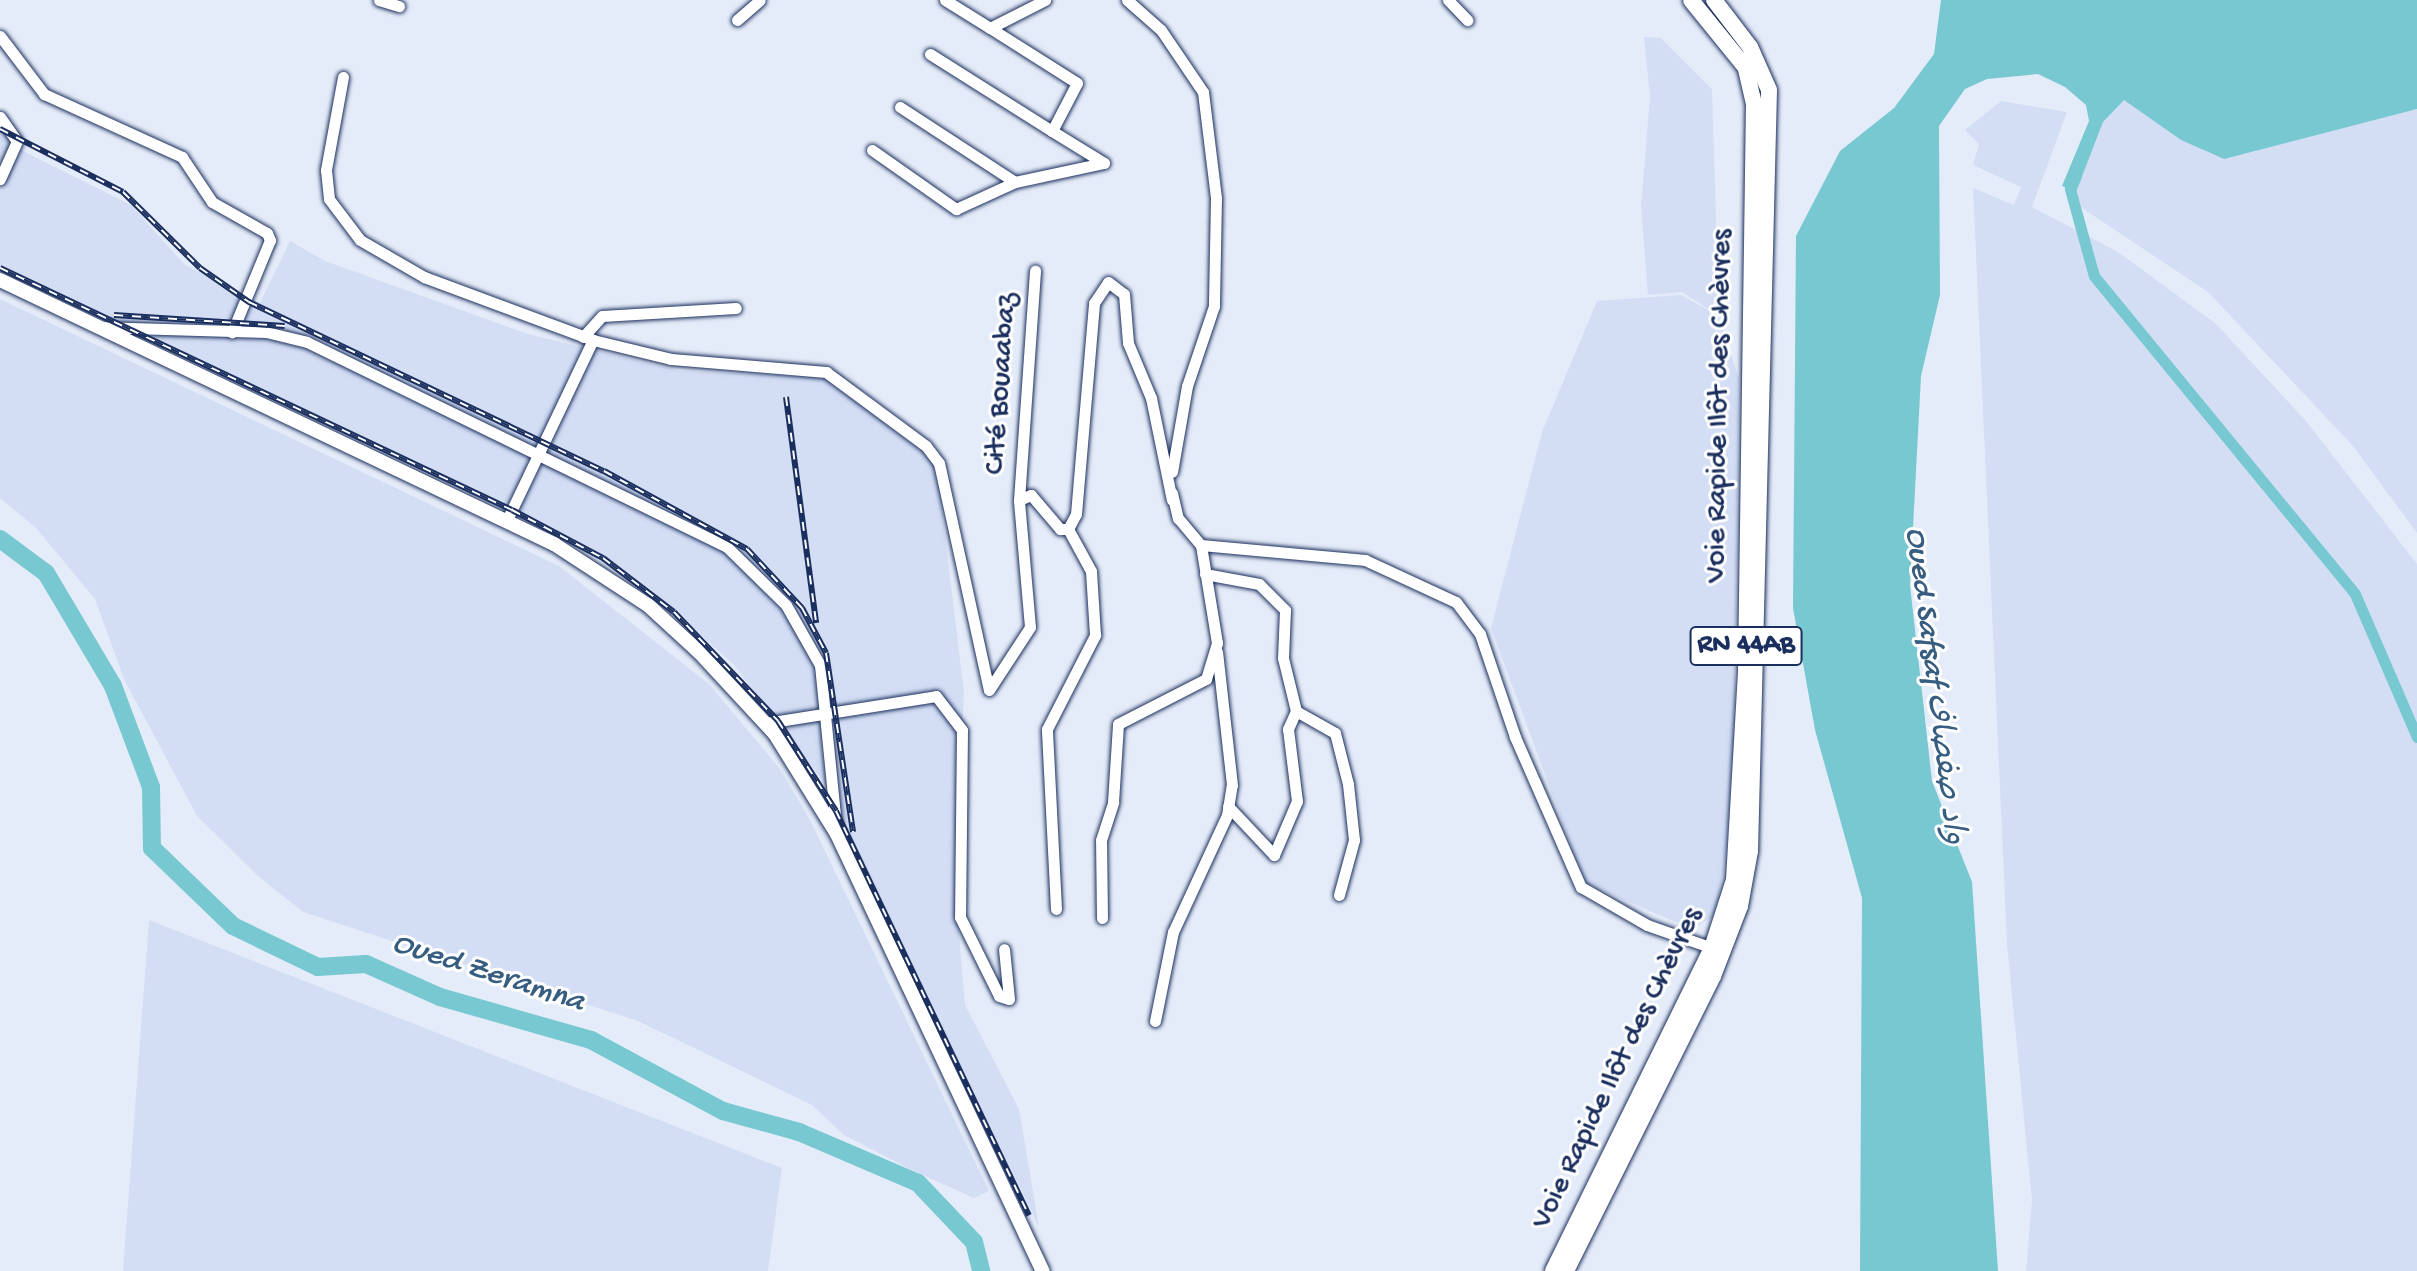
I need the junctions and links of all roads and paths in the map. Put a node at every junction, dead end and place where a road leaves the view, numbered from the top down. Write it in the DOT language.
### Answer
graph roads {
  1 [pos="379,0"];
  2 [pos="760,0"];
  3 [pos="945,0"];
  4 [pos="1045,0"];
  5 [pos="1127,0"];
  6 [pos="1448,0"];
  7 [pos="1691,0"];
  8 [pos="1714,0"];
  9 [pos="399,6"];
  10 [pos="737,20"];
  11 [pos="1467,20"];
  12 [pos="990,28"];
  13 [pos="0,36"];
  14 [pos="930,54"];
  15 [pos="343,77"];
  16 [pos="900,107"];
  17 [pos="0,117"];
  18 [pos="1052,131"];
  19 [pos="872,150"];
  20 [pos="0,179"];
  21 [pos="1015,182"];
  22 [pos="1035,271"];
  23 [pos="0,280"];
  24 [pos="736,308"];
  25 [pos="97,327"];
  26 [pos="232,332"];
  27 [pos="588,339"];
  28 [pos="537,454"];
  29 [pos="1019,500"];
  30 [pos="1172,500"];
  31 [pos="506,522"];
  32 [pos="1068,529"];
  33 [pos="1201,545"];
  34 [pos="1205,574"];
  35 [pos="1217,643"];
  36 [pos="1296,711"];
  37 [pos="830,715"];
  38 [pos="766,723"];
  39 [pos="1228,806"];
  40 [pos="837,834"];
  41 [pos="1339,895"];
  42 [pos="1056,909"];
  43 [pos="1102,918"];
  44 [pos="1004,949"];
  45 [pos="1718,950"];
  46 [pos="1155,1021"];
  47 [pos="1042,1271"];
  48 [pos="1553,1271"];
  49 [pos="1566,1271"];
  1 -- 9 [label="street"];
  2 -- 10 [label="street"];
  3 -- 12 [label="street"];
  4 -- 12 [label="street"];
  5 -- 30 [label="street"];
  6 -- 11 [label="street"];
  7 -- 45 [label="highway, Voie Rapide Ilôt des Chèvres / RN 44AB"];
  8 -- 45 [label="highway, Voie Rapide Ilôt des Chèvres / RN 44AB"];
  12 -- 18 [label="street"];
  13 -- 26 [label="street"];
  14 -- 18 [label="street"];
  15 -- 27 [label="street"];
  16 -- 21 [label="street"];
  17 -- 20 [label="street"];
  18 -- 21 [label="street"];
  19 -- 21 [label="street"];
  22 -- 29 [label="street, Cité Bouaabaz"];
  23 -- 25 [label="main road"];
  24 -- 27 [label="street"];
  25 -- 26 [label="street"];
  25 -- 31 [label="main road"];
  26 -- 28 [label="street"];
  27 -- 28 [label="street"];
  27 -- 29 [label="street, Cité Bouaabaz"];
  28 -- 31 [label="street"];
  28 -- 37 [label="street"];
  29 -- 32 [label="street"];
  30 -- 32 [label="street"];
  30 -- 33 [label="street"];
  31 -- 38 [label="main road"];
  32 -- 42 [label="street"];
  33 -- 34 [label="street"];
  33 -- 45 [label="street"];
  34 -- 35 [label="street"];
  34 -- 36 [label="street"];
  35 -- 39 [label="street"];
  35 -- 43 [label="street"];
  36 -- 39 [label="street"];
  36 -- 41 [label="street"];
  37 -- 38 [label="street"];
  37 -- 40 [label="street"];
  37 -- 44 [label="street"];
  38 -- 40 [label="main road"];
  39 -- 46 [label="street"];
  40 -- 47 [label="main road"];
  45 -- 48 [label="highway, Voie Rapide Ilôt des Chèvres / RN 44AB"];
  45 -- 49 [label="highway, Voie Rapide Ilôt des Chèvres / RN 44AB"];
}
